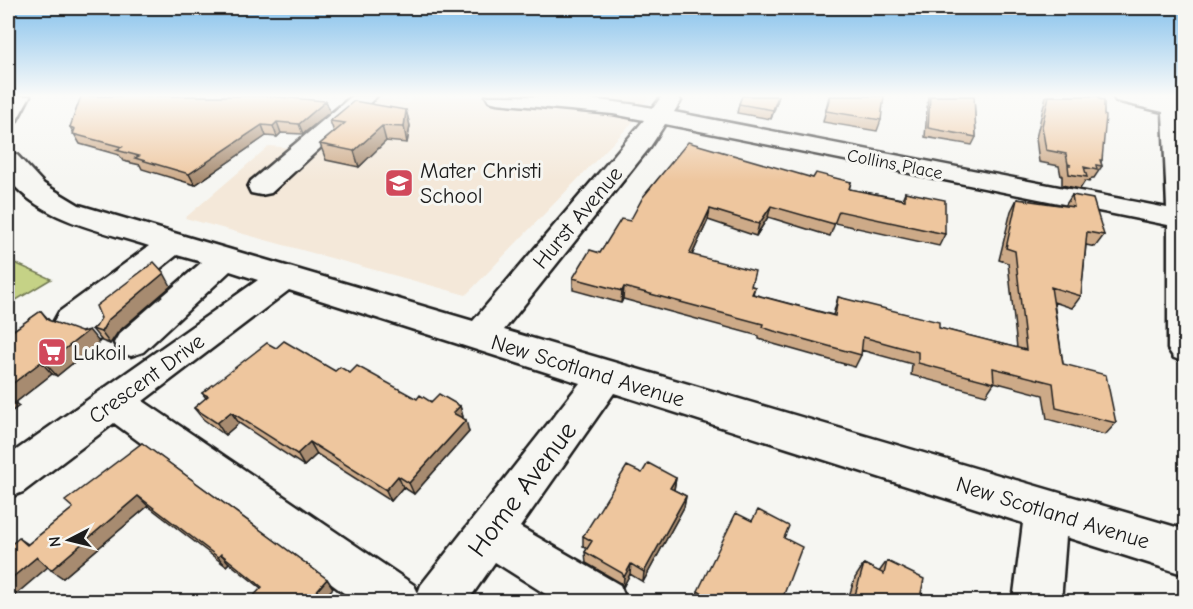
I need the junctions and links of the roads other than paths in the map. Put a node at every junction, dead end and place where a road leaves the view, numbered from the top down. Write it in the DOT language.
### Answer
graph roads {
  1 [pos="333,124"];
  2 [pos="651,124"];
  3 [pos="750,124"];
  4 [pos="1176,124"];
  5 [pos="8,160"];
  6 [pos="261,187"];
  7 [pos="1184,220"];
  8 [pos="173,243"];
  9 [pos="225,259"];
  10 [pos="285,277"];
  11 [pos="184,296"];
  12 [pos="123,317"];
  13 [pos="479,337"];
  14 [pos="1185,349"];
  15 [pos="173,358"];
  16 [pos="606,376"];
  17 [pos="114,402"];
  18 [pos="8,479"];
  19 [pos="1046,510"];
  20 [pos="489,533"];
  21 [pos="1185,553"];
  22 [pos="397,602"];
  23 [pos="438,602"];
  24 [pos="603,602"];
  25 [pos="1037,602"];
  1 -- 6 [label="street"];
  2 -- 13 [label="street, Hurst Avenue"];
  3 -- 7 [label="street, Collins Place"];
  4 -- 7 [label="street"];
  5 -- 8 [label="street, New Scotland Avenue"];
  7 -- 14 [label="street"];
  8 -- 9 [label="street, New Scotland Avenue"];
  8 -- 12 [label="street"];
  9 -- 10 [label="street, New Scotland Avenue"];
  9 -- 11 [label="street"];
  10 -- 13 [label="street, New Scotland Avenue"];
  10 -- 15 [label="street, Crescent Drive"];
  11 -- 12 [label="street"];
  11 -- 12 [label="street"];
  12 -- 15 [label="street"];
  13 -- 16 [label="street, New Scotland Avenue"];
  15 -- 17 [label="street, Crescent Drive"];
  16 -- 19 [label="street, New Scotland Avenue"];
  16 -- 20 [label="street, Home Avenue"];
  17 -- 18 [label="street, Crescent Drive"];
  17 -- 22 [label="street"];
  19 -- 21 [label="street, New Scotland Avenue"];
  19 -- 25 [label="street"];
  20 -- 23 [label="street, Home Avenue"];
  20 -- 24 [label="street"];
}
